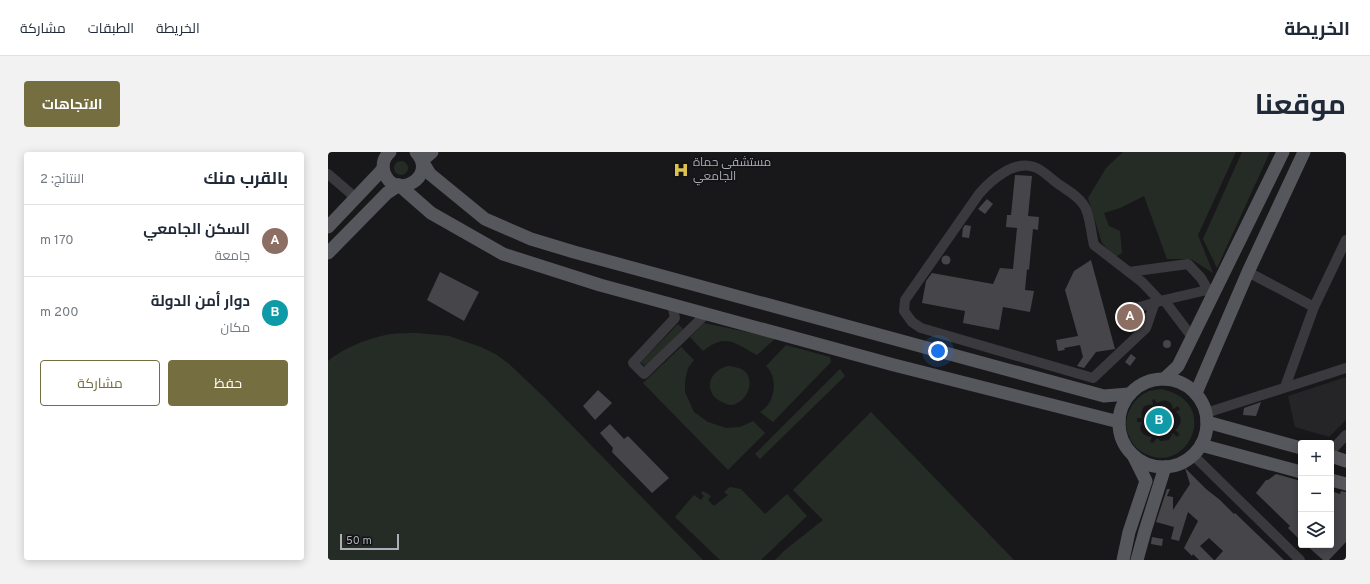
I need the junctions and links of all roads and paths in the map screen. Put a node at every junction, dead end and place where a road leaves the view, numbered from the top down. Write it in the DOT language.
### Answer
graph roads {
  1 [pos="432,152"];
  2 [pos="1283,152"];
  3 [pos="1304,152"];
  4 [pos="419,157"];
  5 [pos="384,158"];
  6 [pos="328,174"];
  7 [pos="399,185"];
  8 [pos="356,198"];
  9 [pos="329,224"];
  10 [pos="1346,240"];
  11 [pos="328,253"];
  12 [pos="1129,272"];
  13 [pos="1248,272"];
  14 [pos="1212,289"];
  15 [pos="1160,301"];
  16 [pos="672,304"];
  17 [pos="1314,307"];
  18 [pos="1125,311"];
  19 [pos="706,314"];
  20 [pos="1192,337"];
  21 [pos="1346,368"];
  22 [pos="1164,379"];
  23 [pos="1285,387"];
  24 [pos="1196,393"];
  25 [pos="1129,394"];
  26 [pos="1206,417"];
  27 [pos="1119,422"];
  28 [pos="1346,435"];
  29 [pos="1298,447"];
  30 [pos="1334,448"];
  31 [pos="1197,450"];
  32 [pos="1134,456"];
  33 [pos="1334,457"];
  34 [pos="1346,460"];
  35 [pos="1165,467"];
  36 [pos="1298,471"];
  37 [pos="1334,481"];
  38 [pos="1346,484"];
  39 [pos="1129,532"];
  40 [pos="1112,560"];
  41 [pos="1122,560"];
  42 [pos="1137,560"];
  43 [pos="1300,560"];
  1 -- 4 [label="main road"];
  2 -- 14 [label="main road"];
  3 -- 13 [label="main road"];
  4 -- 7 [label="main road"];
  4 -- 25 [label="main road"];
  5 -- 7 [label="main road"];
  5 -- 8 [label="main road"];
  6 -- 8 [label="street"];
  7 -- 11 [label="main road"];
  7 -- 16 [label="main road"];
  8 -- 9 [label="main road"];
  10 -- 17 [label="street"];
  12 -- 14 [label="street"];
  12 -- 15 [label="street"];
  12 -- 15 [label="street"];
  13 -- 17 [label="street"];
  13 -- 24 [label="main road"];
  14 -- 15 [label="street"];
  14 -- 20 [label="main road"];
  15 -- 18 [label="street"];
  15 -- 20 [label="street"];
  16 -- 19 [label="main road"];
  16 -- 19 [label="street"];
  17 -- 23 [label="street"];
  19 -- 27 [label="main road"];
  20 -- 22 [label="main road"];
  21 -- 23 [label="street"];
  22 -- 24 [label="main road"];
  22 -- 25 [label="main road"];
  23 -- 26 [label="street"];
  24 -- 26 [label="main road"];
  25 -- 27 [label="main road"];
  26 -- 29 [label="main road"];
  26 -- 31 [label="main road"];
  27 -- 32 [label="main road"];
  28 -- 30 [label="street"];
  31 -- 35 [label="main road"];
  31 -- 36 [label="main road"];
  31 -- 43 [label="street"];
  32 -- 35 [label="main road"];
  32 -- 39 [label="main road"];
  33 -- 34 [label="main road"];
  35 -- 42 [label="main road"];
  37 -- 38 [label="main road"];
  39 -- 40 [label="main road"];
  39 -- 41 [label="main road"];
}
